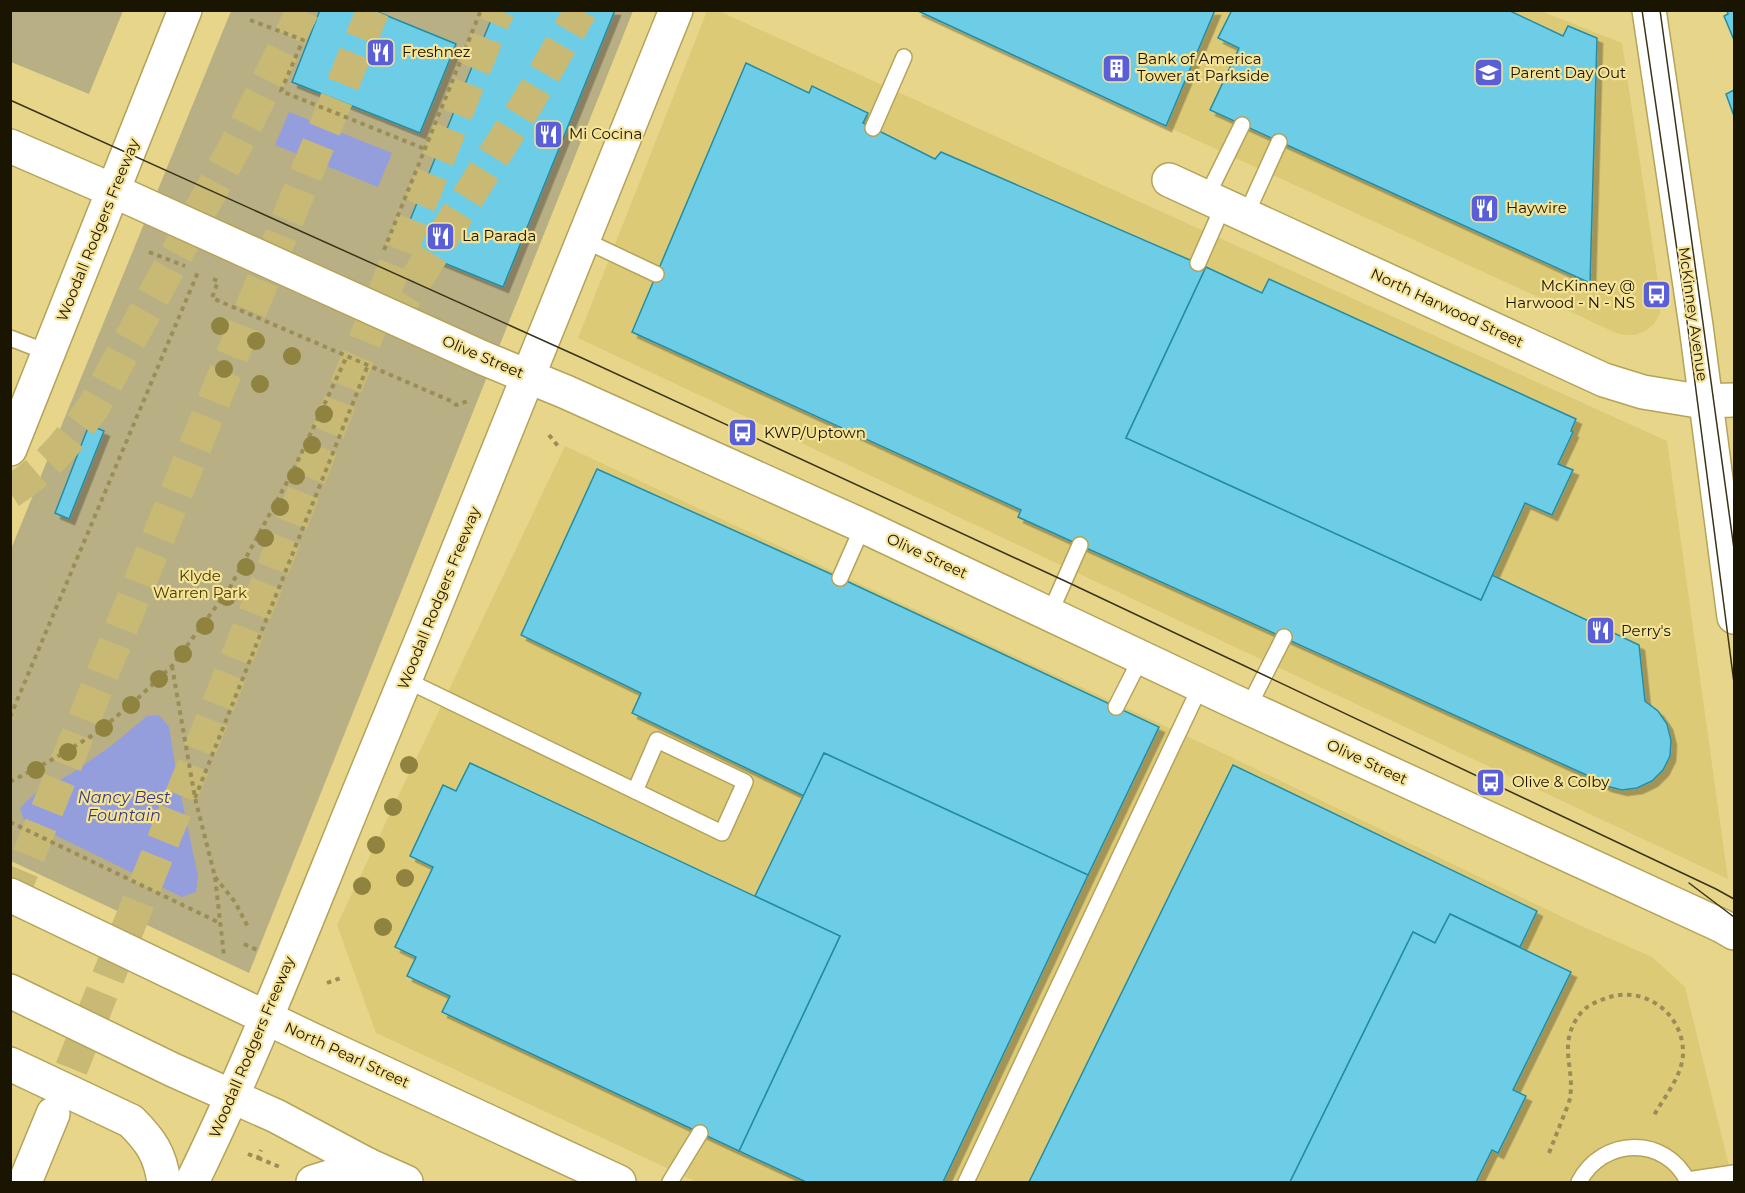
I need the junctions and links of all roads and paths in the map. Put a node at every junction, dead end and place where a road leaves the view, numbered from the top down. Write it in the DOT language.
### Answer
graph roads {
  1 [pos="185,10"];
  2 [pos="481,10"];
  3 [pos="676,10"];
  4 [pos="1650,10"];
  5 [pos="250,20"];
  6 [pos="904,57"];
  7 [pos="1242,125"];
  8 [pos="873,128"];
  9 [pos="1279,142"];
  10 [pos="10,146"];
  11 [pos="425,149"];
  12 [pos="1169,180"];
  13 [pos="114,191"];
  14 [pos="1226,205"];
  15 [pos="584,240"];
  16 [pos="384,250"];
  17 [pos="149,252"];
  18 [pos="1198,263"];
  19 [pos="198,272"];
  20 [pos="656,274"];
  21 [pos="10,338"];
  22 [pos="49,353"];
  23 [pos="347,356"];
  24 [pos="368,365"];
  25 [pos="529,377"];
  26 [pos="468,401"];
  27 [pos="1720,401"];
  28 [pos="549,435"];
  29 [pos="558,446"];
  30 [pos="10,450"];
  31 [pos="863,526"];
  32 [pos="1080,545"];
  33 [pos="840,578"];
  34 [pos="1050,613"];
  35 [pos="1734,617"];
  36 [pos="1284,637"];
  37 [pos="1142,656"];
  38 [pos="172,666"];
  39 [pos="406,680"];
  40 [pos="1201,685"];
  41 [pos="1116,707"];
  42 [pos="1248,708"];
  43 [pos="10,717"];
  44 [pos="10,782"];
  45 [pos="635,791"];
  46 [pos="195,798"];
  47 [pos="10,822"];
  48 [pos="215,877"];
  49 [pos="10,895"];
  50 [pos="220,924"];
  51 [pos="249,929"];
  52 [pos="1734,933"];
  53 [pos="244,944"];
  54 [pos="260,951"];
  55 [pos="224,956"];
  56 [pos="343,977"];
  57 [pos="327,982"];
  58 [pos="10,991"];
  59 [pos="266,1017"];
  60 [pos="10,1064"];
  61 [pos="233,1098"];
  62 [pos="1653,1117"];
  63 [pos="700,1133"];
  64 [pos="262,1149"];
  65 [pos="1549,1153"];
  66 [pos="248,1154"];
  67 [pos="258,1158"];
  68 [pos="368,1165"];
  69 [pos="1734,1173"];
  70 [pos="301,1176"];
  71 [pos="1687,1181"];
  72 [pos="26,1182"];
  73 [pos="43,1182"];
  74 [pos="164,1182"];
  75 [pos="192,1182"];
  76 [pos="406,1182"];
  77 [pos="619,1182"];
  78 [pos="670,1182"];
  79 [pos="966,1182"];
  80 [pos="1579,1182"];
  1 -- 13 [label="main road, Woodall Rodgers Freeway"];
  2 -- 11 [label="path"];
  3 -- 15 [label="main road, Woodall Rodgers Freeway"];
  4 -- 27 [label="main road, McKinney Avenue"];
  5 -- 11 [label="path"];
  6 -- 8 [label="lane"];
  7 -- 14 [label="lane"];
  9 -- 14 [label="lane"];
  10 -- 13 [label="main road, Olive Street"];
  11 -- 16 [label="path"];
  12 -- 14 [label="main road, North Harwood Street"];
  13 -- 22 [label="main road, Woodall Rodgers Freeway"];
  13 -- 25 [label="main road, Olive Street"];
  14 -- 18 [label="lane"];
  14 -- 27 [label="main road, North Harwood Street"];
  15 -- 20 [label="lane"];
  15 -- 25 [label="main road, Woodall Rodgers Freeway"];
  17 -- 19 [label="path"];
  19 -- 23 [label="path"];
  19 -- 43 [label="path"];
  21 -- 22 [label="lane"];
  22 -- 30 [label="main road, Woodall Rodgers Freeway"];
  23 -- 24 [label="path"];
  23 -- 38 [label="path"];
  24 -- 26 [label="path"];
  24 -- 46 [label="path"];
  25 -- 31 [label="main road, Olive Street"];
  25 -- 39 [label="main road, Woodall Rodgers Freeway"];
  27 -- 35 [label="main road, McKinney Avenue"];
  28 -- 29 [label="path"];
  31 -- 33 [label="lane"];
  31 -- 34 [label="main road, Olive Street"];
  32 -- 34 [label="lane"];
  34 -- 37 [label="main road, Olive Street"];
  36 -- 42 [label="lane"];
  37 -- 40 [label="main road, Olive Street"];
  37 -- 41 [label="lane"];
  38 -- 44 [label="path"];
  38 -- 46 [label="path"];
  39 -- 45 [label="lane"];
  39 -- 59 [label="main road, Woodall Rodgers Freeway"];
  40 -- 42 [label="main road, Olive Street"];
  40 -- 79 [label="lane"];
  42 -- 52 [label="main road, Olive Street"];
  45 -- 45 [label="lane"];
  46 -- 48 [label="path"];
  47 -- 50 [label="path"];
  48 -- 50 [label="path"];
  48 -- 51 [label="path"];
  49 -- 59 [label="main road, North Pearl Street"];
  50 -- 55 [label="path"];
  53 -- 54 [label="path"];
  56 -- 57 [label="path"];
  58 -- 61 [label="main road"];
  59 -- 61 [label="main road, Woodall Rodgers Freeway"];
  59 -- 77 [label="main road, North Pearl Street"];
  60 -- 74 [label="main road"];
  61 -- 68 [label="main road"];
  61 -- 75 [label="main road, Woodall Rodgers Freeway"];
  62 -- 65 [label="path"];
  63 -- 78 [label="lane"];
  64 -- 67 [label="path"];
  66 -- 67 [label="path"];
  67 -- 70 [label="path"];
  68 -- 70 [label="main road"];
  68 -- 76 [label="main road"];
  69 -- 71 [label="lane"];
  71 -- 80 [label="lane"];
  72 -- 73 [label="main road"];
}
